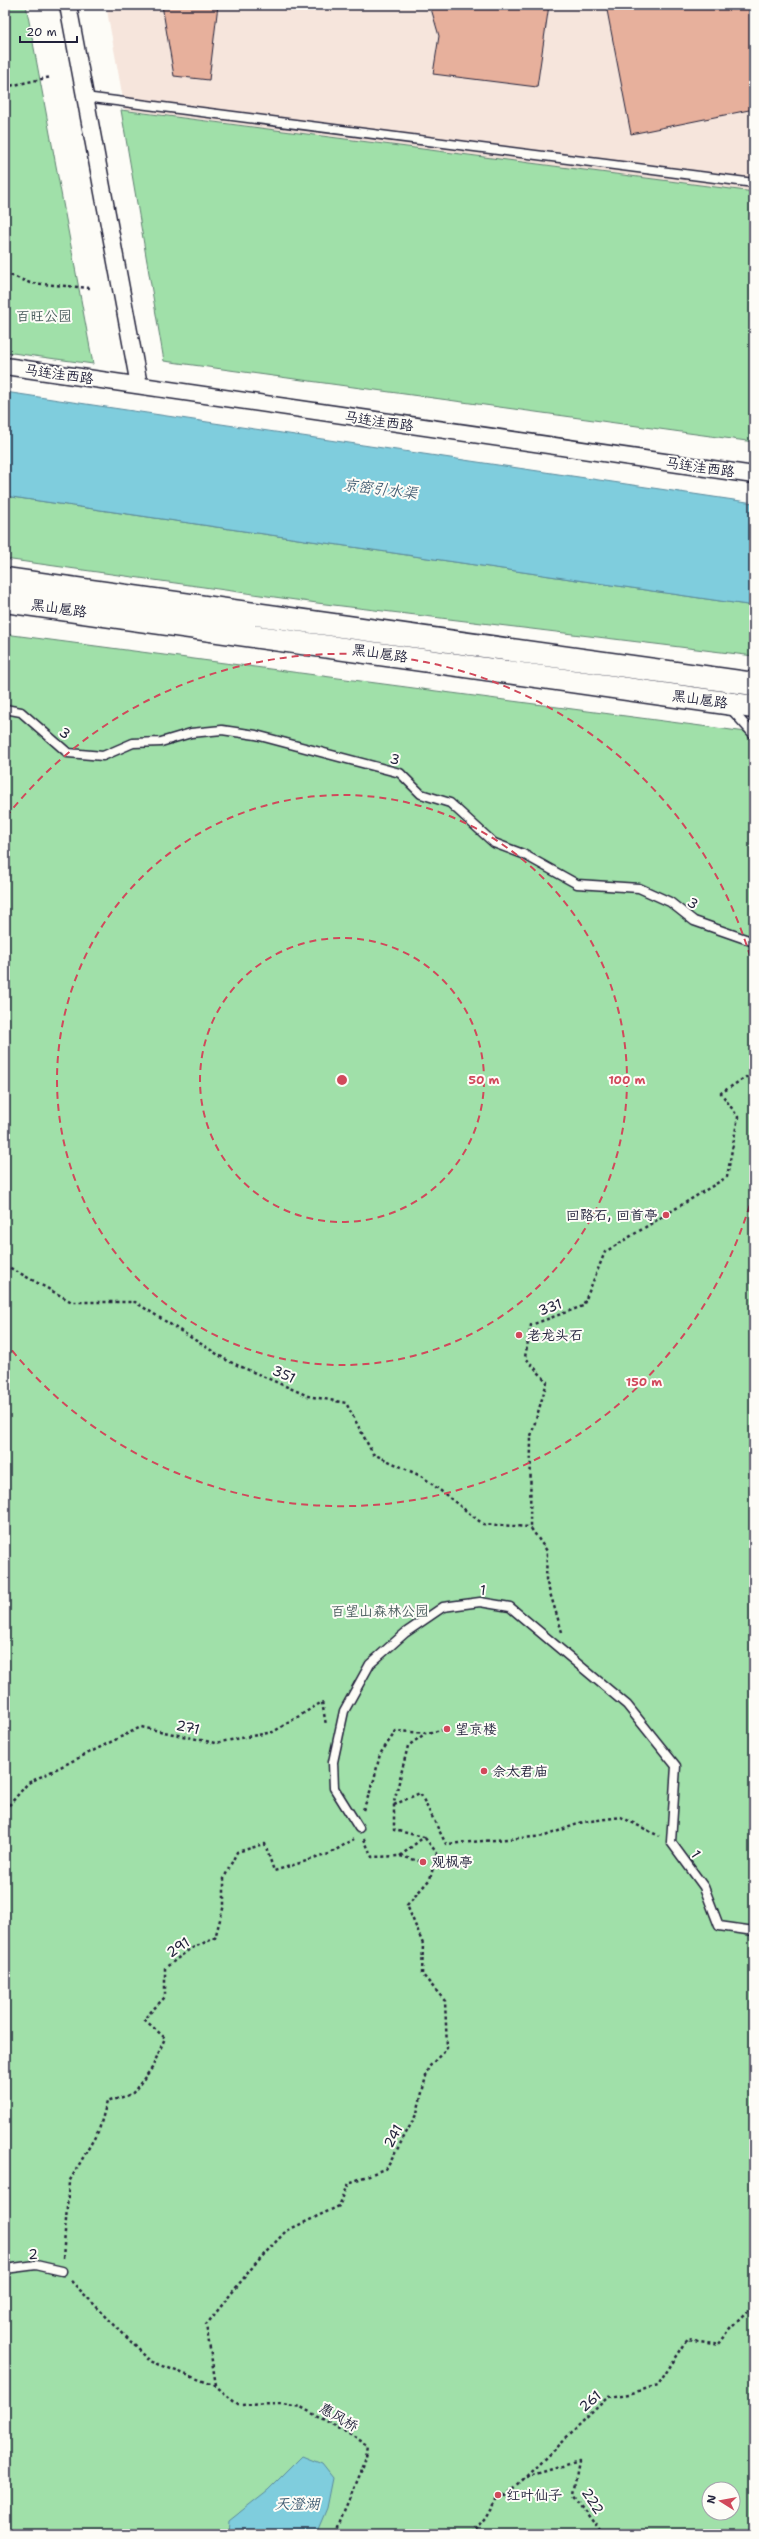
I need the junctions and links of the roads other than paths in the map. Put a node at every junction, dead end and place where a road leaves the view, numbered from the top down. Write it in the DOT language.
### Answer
graph roads {
  1 [pos="68,5"];
  2 [pos="85,97"];
  3 [pos="754,183"];
  4 [pos="5,366"];
  5 [pos="139,385"];
  6 [pos="754,475"];
  7 [pos="5,579"];
  8 [pos="5,601"];
  9 [pos="754,684"];
  10 [pos="725,703"];
  11 [pos="754,706"];
  12 [pos="5,709"];
  13 [pos="754,735"];
  14 [pos="754,942"];
  15 [pos="359,1828"];
  16 [pos="754,1930"];
  17 [pos="5,2269"];
  18 [pos="62,2271"];
  1 -- 2 [label="street"];
  2 -- 3 [label="lane"];
  2 -- 5 [label="street"];
  4 -- 5 [label="street, 马连洼西路"];
  5 -- 6 [label="street, 马连洼西路"];
  7 -- 9 [label="main road, 黑山扈路"];
  8 -- 10 [label="main road, 黑山扈路"];
  10 -- 11 [label="main road, 黑山扈路"];
  10 -- 13 [label="lane"];
  12 -- 14 [label="lane, 3 / 3"];
  15 -- 16 [label="lane, 1 / 1"];
  17 -- 18 [label="lane, 2"];
}
